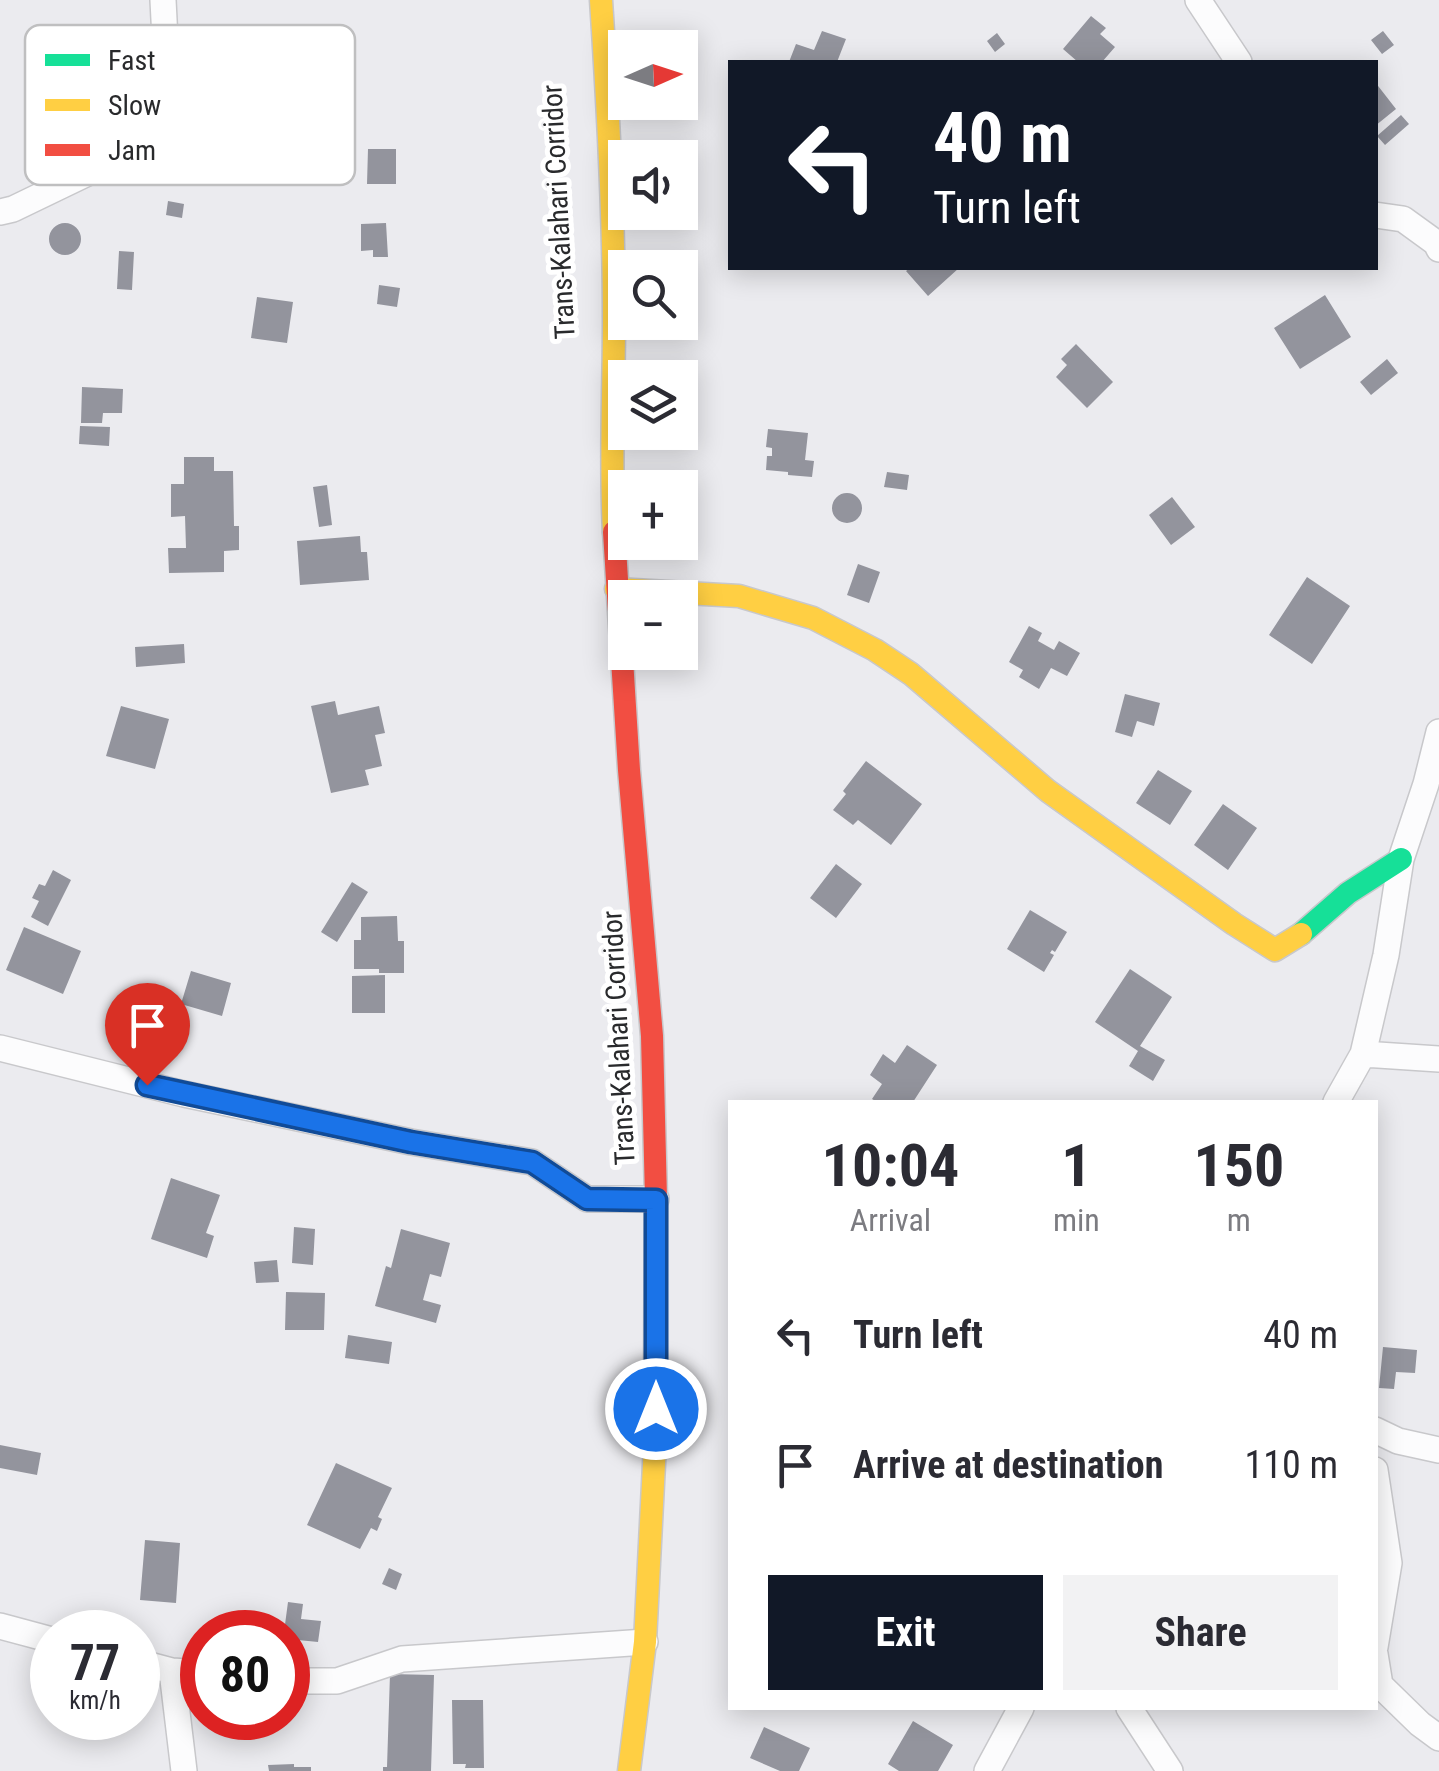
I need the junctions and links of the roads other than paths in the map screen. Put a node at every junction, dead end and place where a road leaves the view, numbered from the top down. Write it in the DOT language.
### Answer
graph roads {
  1 [pos="163,0"];
  2 [pos="1198,0"];
  3 [pos="604,4"];
  4 [pos="164,25"];
  5 [pos="1238,60"];
  6 [pos="63,185"];
  7 [pos="0,212"];
  8 [pos="1378,216"];
  9 [pos="1439,249"];
  10 [pos="592,322"];
  11 [pos="610,470"];
  12 [pos="611,470"];
  13 [pos="698,594"];
  14 [pos="622,670"];
  15 [pos="1439,732"];
  16 [pos="1401,858"];
  17 [pos="0,1048"];
  18 [pos="1364,1054"];
  19 [pos="1439,1059"];
  20 [pos="1337,1100"];
  21 [pos="656,1200"];
  22 [pos="1378,1431"];
  23 [pos="1439,1450"];
  24 [pos="1378,1490"];
  25 [pos="0,1626"];
  26 [pos="1378,1631"];
  27 [pos="30,1634"];
  28 [pos="645,1642"];
  29 [pos="160,1668"];
  30 [pos="172,1671"];
  31 [pos="1378,1671"];
  32 [pos="180,1672"];
  33 [pos="310,1681"];
  34 [pos="1020,1710"];
  35 [pos="1129,1710"];
  36 [pos="1439,1738"];
  37 [pos="184,1771"];
  38 [pos="628,1771"];
  39 [pos="987,1771"];
  40 [pos="1170,1771"];
  1 -- 4 [label="street"];
  2 -- 5 [label="street"];
  3 -- 12 [label="main road, Trans-Kalahari Corridor"];
  6 -- 7 [label="street"];
  8 -- 9 [label="street"];
  10 -- 11 [label="main road, Trans-Kalahari Corridor"];
  13 -- 16 [label="main road"];
  14 -- 21 [label="main road, Trans-Kalahari Corridor"];
  15 -- 16 [label="street"];
  16 -- 18 [label="street"];
  17 -- 21 [label="street"];
  18 -- 19 [label="street"];
  18 -- 20 [label="street"];
  21 -- 28 [label="main road, Trans-Kalahari Corridor"];
  22 -- 23 [label="street"];
  24 -- 26 [label="street"];
  25 -- 27 [label="street"];
  28 -- 33 [label="street"];
  28 -- 38 [label="main road, Trans-Kalahari Corridor"];
  29 -- 30 [label="street"];
  30 -- 32 [label="street"];
  30 -- 37 [label="street"];
  31 -- 36 [label="street"];
  34 -- 39 [label="street"];
  35 -- 40 [label="street"];
}
